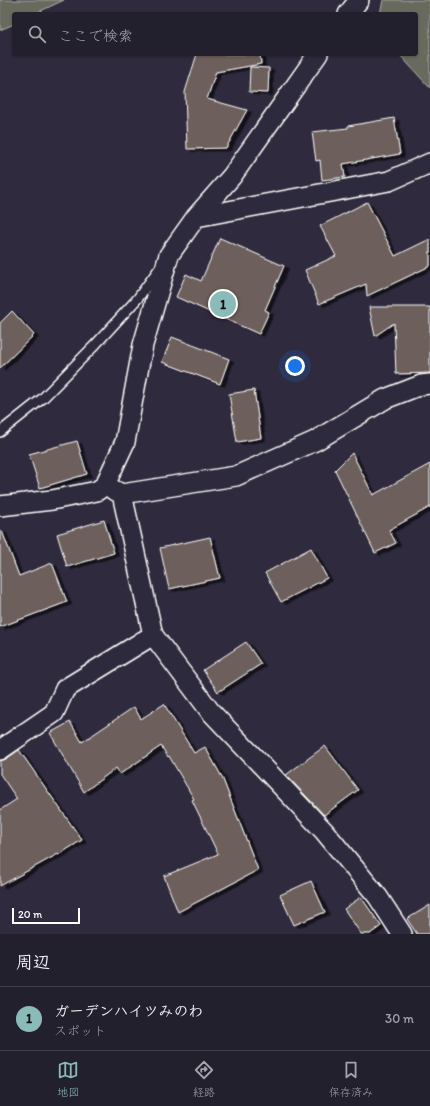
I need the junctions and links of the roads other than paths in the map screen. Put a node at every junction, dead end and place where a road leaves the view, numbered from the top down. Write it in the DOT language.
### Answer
graph roads {
  1 [pos="360,0"];
  2 [pos="350,12"];
  3 [pos="317,56"];
  4 [pos="430,163"];
  5 [pos="196,217"];
  6 [pos="169,255"];
  7 [pos="430,384"];
  8 [pos="0,432"];
  9 [pos="105,486"];
  10 [pos="122,494"];
  11 [pos="0,506"];
  12 [pos="153,635"];
  13 [pos="0,750"];
  14 [pos="402,934"];
  1 -- 2 [label="street"];
  3 -- 5 [label="street"];
  4 -- 5 [label="street"];
  5 -- 6 [label="street"];
  6 -- 8 [label="lane"];
  6 -- 9 [label="street"];
  7 -- 10 [label="street"];
  9 -- 10 [label="street"];
  9 -- 11 [label="street"];
  10 -- 12 [label="street"];
  12 -- 13 [label="street"];
  12 -- 14 [label="street"];
}
